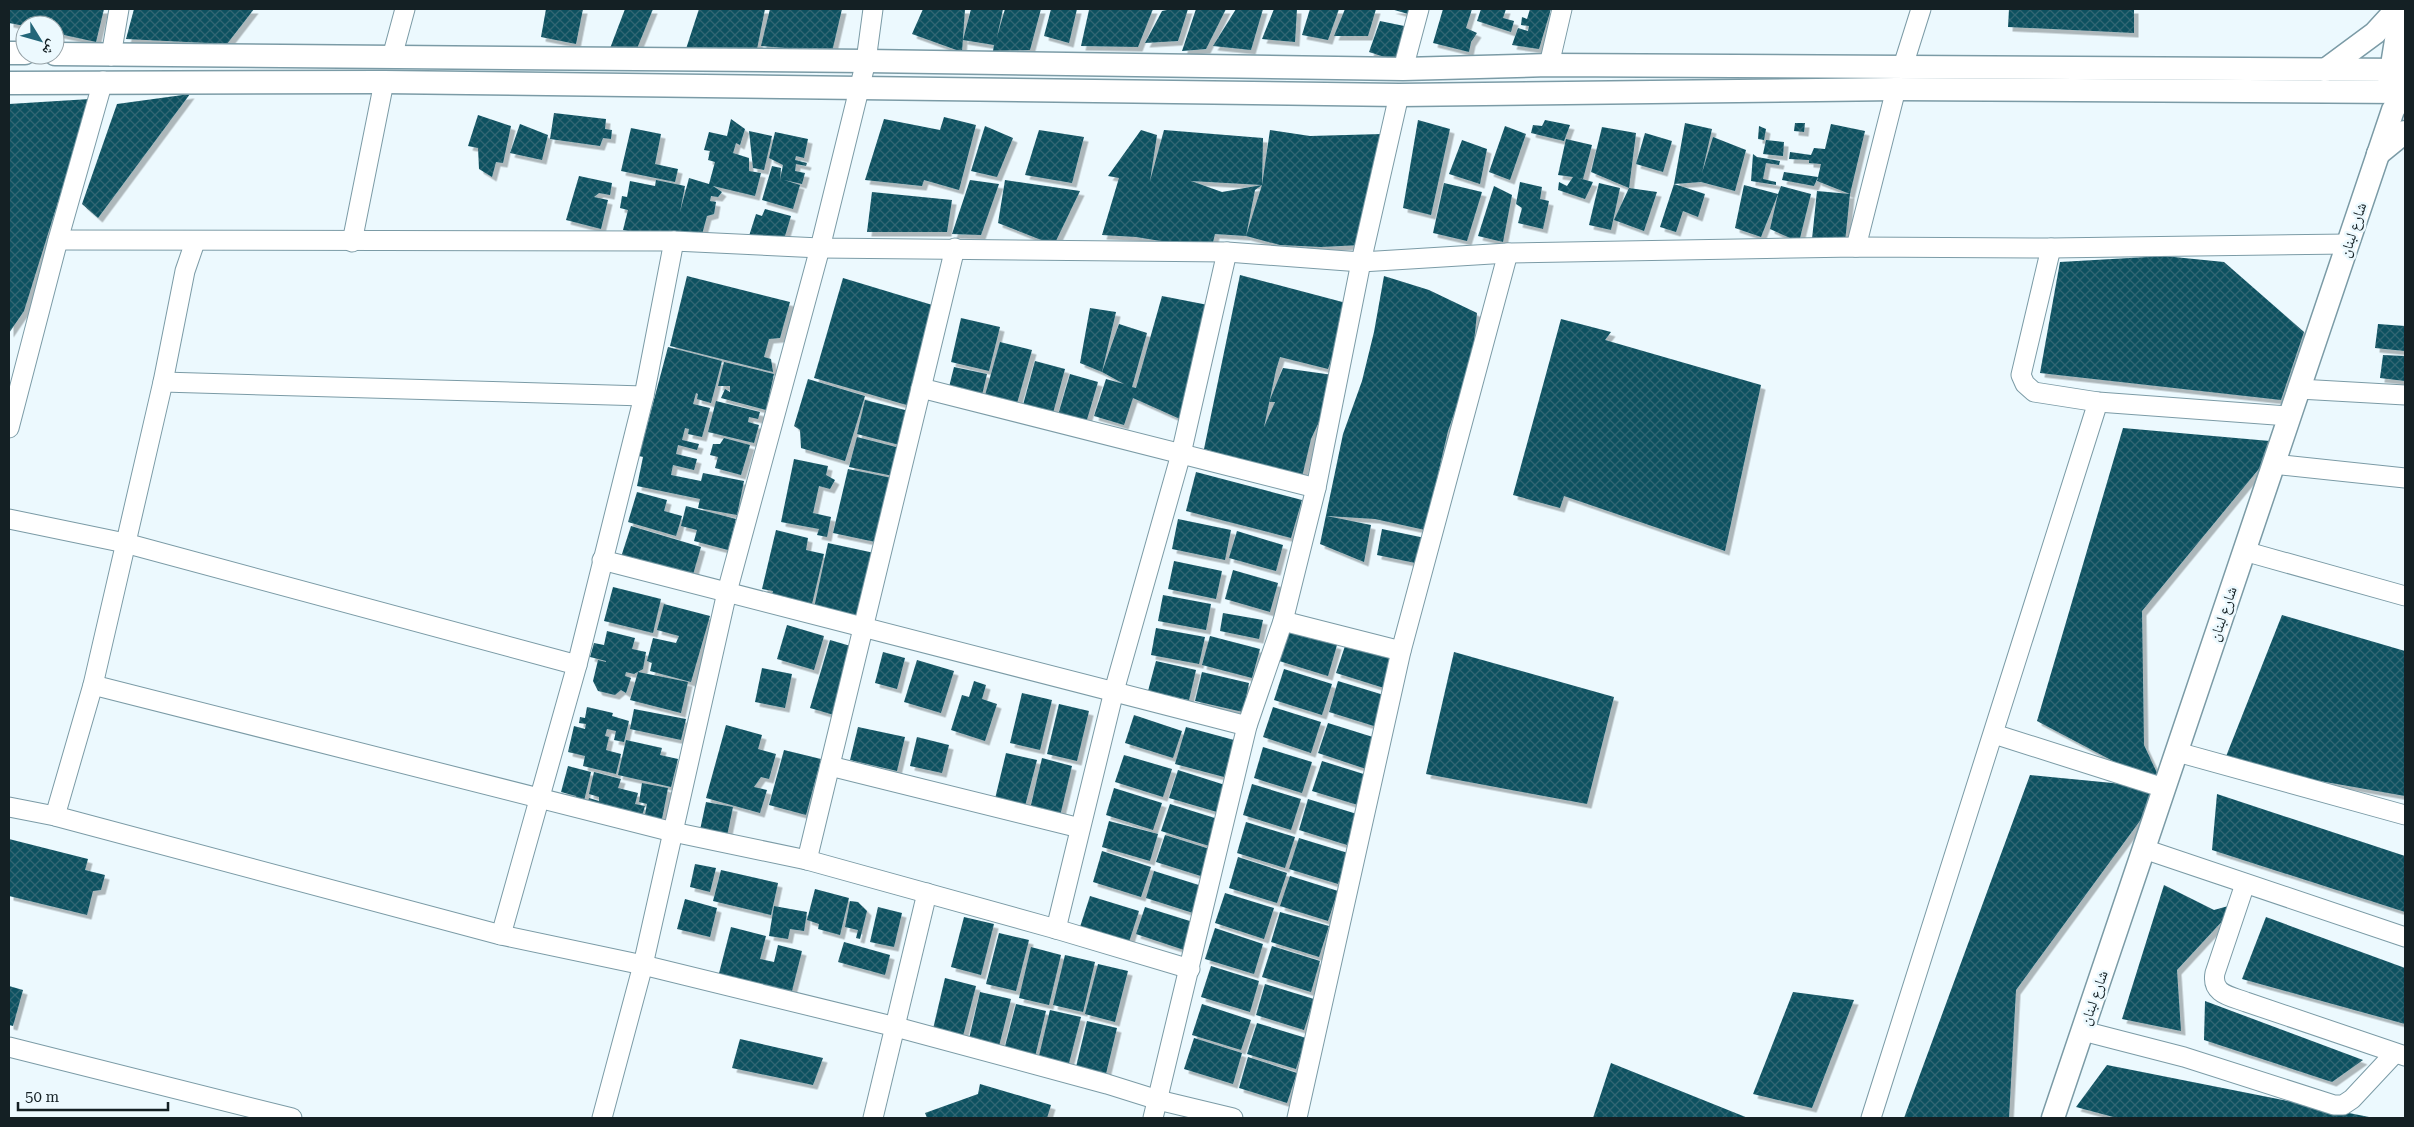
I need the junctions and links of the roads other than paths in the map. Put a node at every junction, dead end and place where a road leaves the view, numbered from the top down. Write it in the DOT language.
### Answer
graph roads {
  1 [pos="119,9"];
  2 [pos="405,9"];
  3 [pos="873,9"];
  4 [pos="1419,9"];
  5 [pos="1562,9"];
  6 [pos="1921,9"];
  7 [pos="2397,9"];
  8 [pos="2401,9"];
  9 [pos="65,54"];
  10 [pos="111,56"];
  11 [pos="392,57"];
  12 [pos="866,61"];
  13 [pos="1548,65"];
  14 [pos="1903,66"];
  15 [pos="1403,69"];
  16 [pos="2325,70"];
  17 [pos="103,81"];
  18 [pos="384,82"];
  19 [pos="9,83"];
  20 [pos="859,88"];
  21 [pos="2398,88"];
  22 [pos="1896,89"];
  23 [pos="1399,95"];
  24 [pos="2405,132"];
  25 [pos="2378,154"];
  26 [pos="58,240"];
  27 [pos="674,241"];
  28 [pos="195,242"];
  29 [pos="352,242"];
  30 [pos="2348,244"];
  31 [pos="1856,247"];
  32 [pos="820,248"];
  33 [pos="955,248"];
  34 [pos="2051,248"];
  35 [pos="1227,252"];
  36 [pos="1508,253"];
  37 [pos="1361,262"];
  38 [pos="163,382"];
  39 [pos="921,388"];
  40 [pos="2299,389"];
  41 [pos="2405,395"];
  42 [pos="644,396"];
  43 [pos="2098,402"];
  44 [pos="2290,416"];
  45 [pos="9,428"];
  46 [pos="1181,454"];
  47 [pos="2273,464"];
  48 [pos="2405,478"];
  49 [pos="1316,488"];
  50 [pos="9,519"];
  51 [pos="125,543"];
  52 [pos="2244,551"];
  53 [pos="602,560"];
  54 [pos="727,592"];
  55 [pos="2405,596"];
  56 [pos="1282,621"];
  57 [pos="864,627"];
  58 [pos="1401,651"];
  59 [pos="577,665"];
  60 [pos="93,685"];
  61 [pos="1114,691"];
  62 [pos="1247,726"];
  63 [pos="1994,734"];
  64 [pos="2177,752"];
  65 [pos="830,766"];
  66 [pos="2164,788"];
  67 [pos="540,797"];
  68 [pos="9,807"];
  69 [pos="2405,815"];
  70 [pos="55,816"];
  71 [pos="1080,828"];
  72 [pos="673,832"];
  73 [pos="2144,849"];
  74 [pos="807,860"];
  75 [pos="2245,884"];
  76 [pos="927,893"];
  77 [pos="1056,929"];
  78 [pos="501,935"];
  79 [pos="2405,937"];
  80 [pos="643,965"];
  81 [pos="1190,969"];
  82 [pos="896,1027"];
  83 [pos="2083,1030"];
  84 [pos="9,1047"];
  85 [pos="2400,1054"];
  86 [pos="1158,1100"];
  87 [pos="292,1118"];
  88 [pos="602,1118"];
  89 [pos="873,1118"];
  90 [pos="1153,1118"];
  91 [pos="1233,1118"];
  92 [pos="1297,1118"];
  93 [pos="1871,1118"];
  94 [pos="2053,1118"];
  1 -- 10 [label="street"];
  2 -- 11 [label="street"];
  3 -- 12 [label="street"];
  4 -- 15 [label="street"];
  5 -- 13 [label="street"];
  6 -- 14 [label="street"];
  7 -- 16 [label="street"];
  8 -- 21 [label="street, شارع لبنان"];
  9 -- 10 [label="street"];
  10 -- 11 [label="street"];
  11 -- 12 [label="street"];
  12 -- 15 [label="street"];
  12 -- 20 [label="street"];
  13 -- 14 [label="street"];
  13 -- 15 [label="street"];
  14 -- 16 [label="street"];
  16 -- 21 [label="street"];
  17 -- 18 [label="street"];
  17 -- 19 [label="street"];
  17 -- 26 [label="street"];
  18 -- 20 [label="street"];
  18 -- 29 [label="street"];
  20 -- 23 [label="street"];
  20 -- 32 [label="street"];
  21 -- 22 [label="street"];
  21 -- 25 [label="street, شارع لبنان"];
  22 -- 23 [label="street"];
  22 -- 31 [label="street"];
  23 -- 37 [label="street"];
  24 -- 25 [label="street"];
  25 -- 30 [label="street, شارع لبنان"];
  26 -- 28 [label="street"];
  26 -- 45 [label="street"];
  27 -- 29 [label="street"];
  27 -- 32 [label="street"];
  27 -- 42 [label="street"];
  28 -- 29 [label="street"];
  28 -- 38 [label="street"];
  30 -- 34 [label="street"];
  30 -- 40 [label="street, شارع لبنان"];
  31 -- 34 [label="street"];
  31 -- 36 [label="street"];
  32 -- 33 [label="street"];
  32 -- 54 [label="street"];
  33 -- 35 [label="street"];
  33 -- 39 [label="street"];
  34 -- 43 [label="street"];
  35 -- 37 [label="street"];
  35 -- 46 [label="street"];
  36 -- 37 [label="street"];
  36 -- 58 [label="street"];
  37 -- 49 [label="street"];
  38 -- 42 [label="street"];
  38 -- 51 [label="street"];
  39 -- 46 [label="street"];
  39 -- 57 [label="street"];
  40 -- 41 [label="street"];
  40 -- 44 [label="street, شارع لبنان"];
  42 -- 53 [label="street"];
  43 -- 44 [label="street"];
  43 -- 63 [label="street"];
  44 -- 47 [label="street, شارع لبنان"];
  46 -- 49 [label="street"];
  46 -- 61 [label="street"];
  47 -- 48 [label="street"];
  47 -- 52 [label="street, شارع لبنان"];
  49 -- 56 [label="street"];
  50 -- 51 [label="street"];
  51 -- 59 [label="street"];
  51 -- 60 [label="street"];
  52 -- 55 [label="street"];
  52 -- 64 [label="street, شارع لبنان"];
  53 -- 54 [label="street"];
  53 -- 59 [label="street"];
  54 -- 57 [label="street"];
  54 -- 72 [label="street"];
  56 -- 58 [label="street"];
  56 -- 62 [label="street"];
  57 -- 61 [label="street"];
  57 -- 65 [label="street"];
  58 -- 92 [label="street"];
  59 -- 67 [label="street"];
  60 -- 67 [label="street"];
  60 -- 70 [label="street"];
  61 -- 62 [label="street"];
  61 -- 71 [label="street"];
  62 -- 81 [label="street"];
  63 -- 66 [label="street"];
  63 -- 93 [label="street"];
  64 -- 66 [label="street, شارع لبنان"];
  64 -- 69 [label="street"];
  65 -- 71 [label="street"];
  65 -- 74 [label="street"];
  66 -- 73 [label="street, شارع لبنان"];
  67 -- 72 [label="street"];
  67 -- 78 [label="street"];
  68 -- 70 [label="street"];
  70 -- 78 [label="street"];
  71 -- 77 [label="street"];
  72 -- 74 [label="street"];
  72 -- 80 [label="street"];
  73 -- 75 [label="street"];
  73 -- 83 [label="street, شارع لبنان"];
  74 -- 76 [label="street"];
  75 -- 79 [label="street"];
  75 -- 85 [label="street"];
  76 -- 77 [label="street"];
  76 -- 82 [label="street"];
  77 -- 81 [label="street"];
  78 -- 80 [label="street"];
  80 -- 82 [label="street"];
  80 -- 88 [label="street"];
  81 -- 86 [label="street"];
  82 -- 86 [label="street"];
  82 -- 89 [label="street"];
  83 -- 85 [label="street"];
  83 -- 94 [label="street, شارع لبنان"];
  84 -- 87 [label="street"];
  86 -- 90 [label="street"];
  86 -- 91 [label="street"];
}
